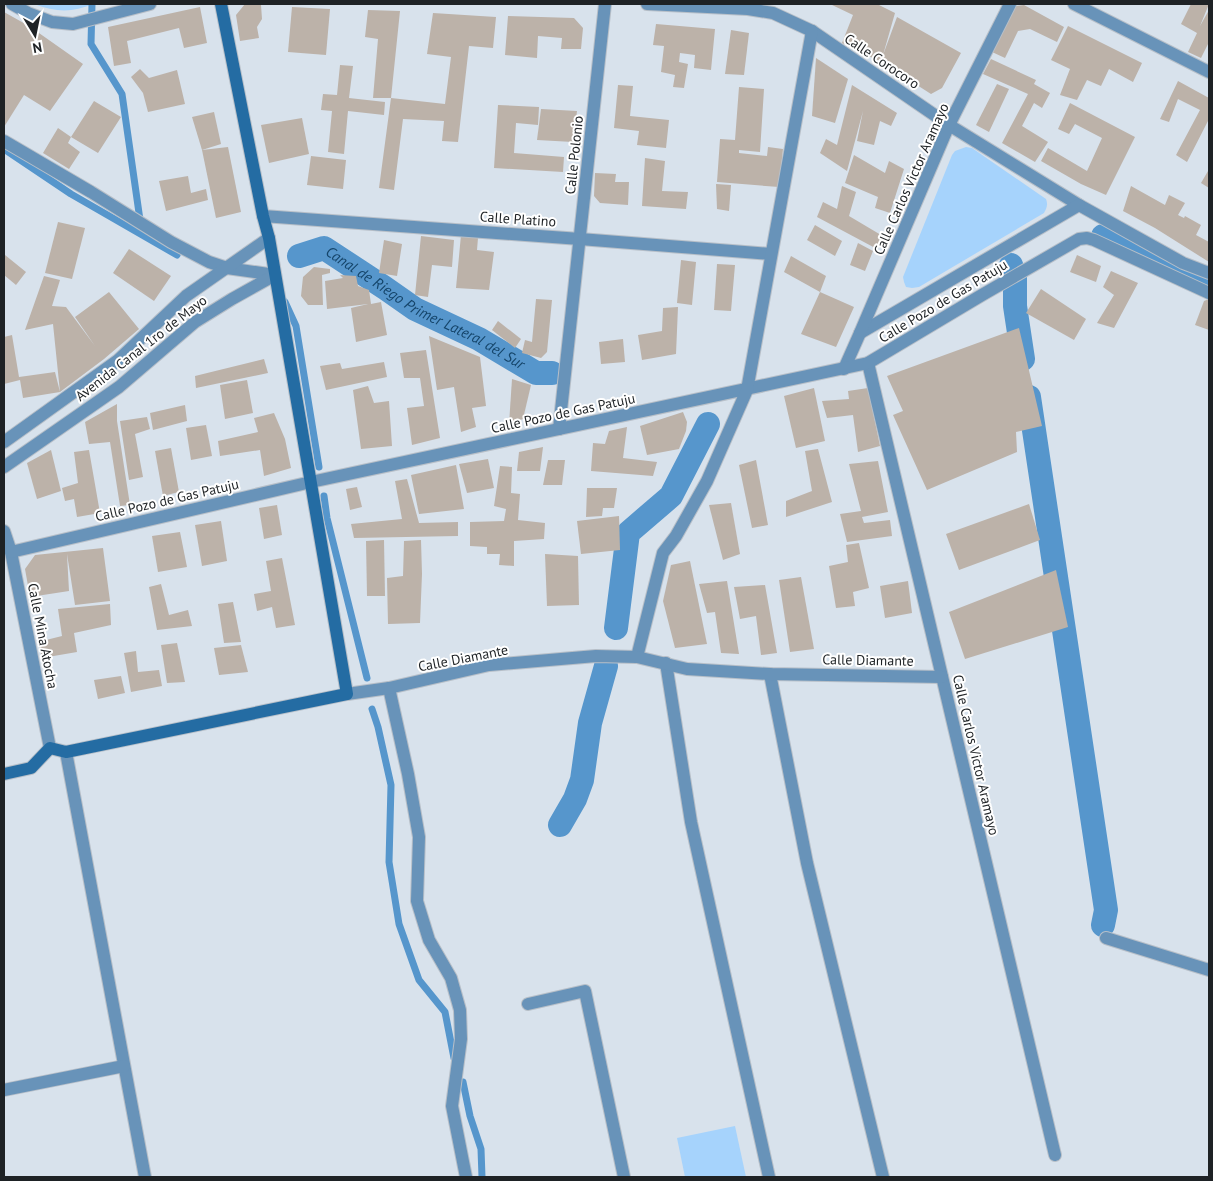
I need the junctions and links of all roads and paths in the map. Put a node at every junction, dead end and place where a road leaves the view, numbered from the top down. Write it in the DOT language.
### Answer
graph roads {
  1 [pos="12,4"];
  2 [pos="150,4"];
  3 [pos="221,4"];
  4 [pos="605,4"];
  5 [pos="647,4"];
  6 [pos="661,4"];
  7 [pos="1010,4"];
  8 [pos="1074,4"];
  9 [pos="774,8"];
  10 [pos="106,9"];
  11 [pos="812,31"];
  12 [pos="1209,72"];
  13 [pos="949,125"];
  14 [pos="4,140"];
  15 [pos="1080,205"];
  16 [pos="263,216"];
  17 [pos="269,238"];
  18 [pos="580,238"];
  19 [pos="771,254"];
  20 [pos="227,268"];
  21 [pos="1209,273"];
  22 [pos="275,275"];
  23 [pos="1209,293"];
  24 [pos="860,333"];
  25 [pos="868,363"];
  26 [pos="844,369"];
  27 [pos="747,390"];
  28 [pos="559,429"];
  29 [pos="4,442"];
  30 [pos="4,467"];
  31 [pos="311,482"];
  32 [pos="4,531"];
  33 [pos="12,552"];
  34 [pos="637,657"];
  35 [pos="666,663"];
  36 [pos="770,674"];
  37 [pos="942,676"];
  38 [pos="389,688"];
  39 [pos="347,694"];
  40 [pos="50,748"];
  41 [pos="66,752"];
  42 [pos="4,774"];
  43 [pos="1106,938"];
  44 [pos="1209,970"];
  45 [pos="528,1004"];
  46 [pos="124,1066"];
  47 [pos="4,1090"];
  48 [pos="1055,1155"];
  49 [pos="146,1177"];
  50 [pos="466,1177"];
  51 [pos="624,1177"];
  52 [pos="768,1177"];
  53 [pos="883,1177"];
  1 -- 10 [label="street"];
  2 -- 10 [label="street"];
  3 -- 16 [label="street"];
  4 -- 18 [label="street, Calle Polonio"];
  5 -- 6 [label="street, Calle Corocoro"];
  6 -- 9 [label="street, Calle Corocoro"];
  7 -- 13 [label="street, Calle Carlos Victor Aramayo"];
  8 -- 12 [label="street"];
  9 -- 11 [label="street, Calle Corocoro"];
  11 -- 13 [label="street, Calle Corocoro"];
  11 -- 19 [label="street"];
  13 -- 15 [label="street, Calle Corocoro"];
  13 -- 24 [label="street, Calle Carlos Victor Aramayo"];
  14 -- 20 [label="street"];
  15 -- 21 [label="street"];
  15 -- 24 [label="street"];
  16 -- 17 [label="street"];
  16 -- 18 [label="street, Calle Platino"];
  17 -- 20 [label="street, Avenida Canal 1ro de Mayo"];
  17 -- 22 [label="street"];
  18 -- 19 [label="street, Calle Platino"];
  18 -- 28 [label="street, Calle Polonio"];
  19 -- 27 [label="street"];
  20 -- 22 [label="street"];
  20 -- 29 [label="street, Avenida Canal 1ro de Mayo"];
  22 -- 30 [label="street, Avenida Canal 1ro de Mayo"];
  22 -- 31 [label="street"];
  23 -- 25 [label="street, Calle Pozo de Gas Patuju"];
  24 -- 26 [label="street, Calle Carlos Victor Aramayo"];
  25 -- 26 [label="street, Calle Pozo de Gas Patuju"];
  25 -- 37 [label="street, Calle Carlos Victor Aramayo"];
  26 -- 27 [label="street, Calle Pozo de Gas Patuju"];
  27 -- 28 [label="street, Calle Pozo de Gas Patuju"];
  27 -- 34 [label="street"];
  28 -- 31 [label="street, Calle Pozo de Gas Patuju"];
  31 -- 33 [label="street, Calle Pozo de Gas Patuju"];
  31 -- 39 [label="street"];
  32 -- 33 [label="street, Calle Mina Atocha"];
  33 -- 40 [label="street, Calle Mina Atocha"];
  34 -- 35 [label="street, Calle Diamante"];
  34 -- 38 [label="street, Calle Diamante"];
  35 -- 36 [label="street, Calle Diamante"];
  35 -- 52 [label="street"];
  36 -- 37 [label="street, Calle Diamante"];
  36 -- 53 [label="street"];
  37 -- 48 [label="street, Calle Carlos Victor Aramayo"];
  38 -- 39 [label="street, Calle Diamante"];
  38 -- 50 [label="street"];
  39 -- 41 [label="street, Calle Diamante"];
  40 -- 41 [label="street, Calle Diamante"];
  40 -- 42 [label="street"];
  41 -- 46 [label="street"];
  43 -- 44 [label="street"];
  45 -- 51 [label="street"];
  46 -- 47 [label="street"];
  46 -- 49 [label="street"];
}
